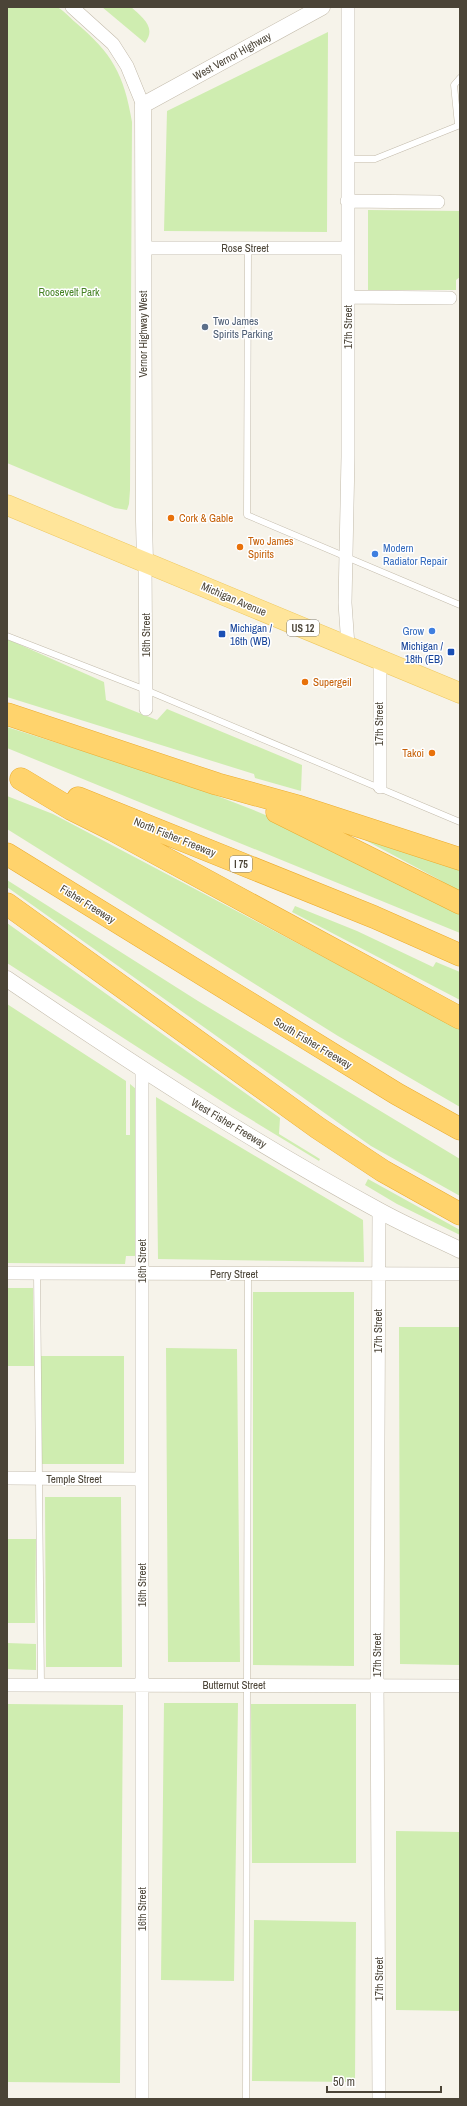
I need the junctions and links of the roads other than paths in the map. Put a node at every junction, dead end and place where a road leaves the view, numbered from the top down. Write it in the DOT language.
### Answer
graph roads {
  1 [pos="72,7"];
  2 [pos="322,7"];
  3 [pos="348,7"];
  4 [pos="460,78"];
  5 [pos="142,105"];
  6 [pos="459,125"];
  7 [pos="347,159"];
  8 [pos="347,201"];
  9 [pos="438,202"];
  10 [pos="144,248"];
  11 [pos="248,248"];
  12 [pos="346,248"];
  13 [pos="348,297"];
  14 [pos="450,298"];
  15 [pos="7,505"];
  16 [pos="347,557"];
  17 [pos="145,562"];
  18 [pos="460,605"];
  19 [pos="7,636"];
  20 [pos="348,646"];
  21 [pos="380,660"];
  22 [pos="146,690"];
  23 [pos="460,693"];
  24 [pos="146,708"];
  25 [pos="7,714"];
  26 [pos="14,776"];
  27 [pos="217,784"];
  28 [pos="380,787"];
  29 [pos="460,822"];
  30 [pos="7,854"];
  31 [pos="460,859"];
  32 [pos="460,903"];
  33 [pos="7,904"];
  34 [pos="168,954"];
  35 [pos="460,955"];
  36 [pos="7,979"];
  37 [pos="460,1018"];
  38 [pos="142,1070"];
  39 [pos="460,1129"];
  40 [pos="460,1144"];
  41 [pos="379,1211"];
  42 [pos="460,1214"];
  43 [pos="460,1250"];
  44 [pos="7,1273"];
  45 [pos="37,1273"];
  46 [pos="142,1273"];
  47 [pos="248,1274"];
  48 [pos="379,1274"];
  49 [pos="460,1274"];
  50 [pos="7,1478"];
  51 [pos="39,1479"];
  52 [pos="142,1479"];
  53 [pos="7,1685"];
  54 [pos="41,1685"];
  55 [pos="247,1685"];
  56 [pos="142,1686"];
  57 [pos="377,1686"];
  58 [pos="460,1686"];
  59 [pos="142,2099"];
  60 [pos="246,2099"];
  61 [pos="379,2099"];
  1 -- 5 [label="street"];
  2 -- 5 [label="street, West Vernor Highway"];
  3 -- 7 [label="street, 17th Street"];
  4 -- 6 [label="lane"];
  5 -- 10 [label="street, Vernor Highway West"];
  6 -- 7 [label="lane"];
  7 -- 8 [label="street, 17th Street"];
  8 -- 9 [label="street"];
  8 -- 12 [label="street, 17th Street"];
  10 -- 11 [label="street, Rose Street"];
  10 -- 17 [label="street, Vernor Highway West"];
  11 -- 12 [label="street, Rose Street"];
  11 -- 16 [label="lane"];
  12 -- 13 [label="street, 17th Street"];
  13 -- 14 [label="street"];
  13 -- 16 [label="street, 17th Street"];
  15 -- 17 [label="main road, Michigan Avenue / US 12"];
  16 -- 18 [label="lane"];
  16 -- 20 [label="street, 17th Street"];
  17 -- 20 [label="main road, Michigan Avenue / US 12"];
  17 -- 22 [label="street, 16th Street"];
  19 -- 22 [label="lane"];
  20 -- 21 [label="main road, Michigan Avenue / US 12"];
  21 -- 23 [label="main road, Michigan Avenue / US 12"];
  21 -- 28 [label="street, 17th Street"];
  22 -- 24 [label="street, 16th Street"];
  22 -- 28 [label="lane"];
  25 -- 27 [label="highway"];
  26 -- 35 [label="highway, North Fisher Freeway / I 75"];
  26 -- 37 [label="highway"];
  27 -- 31 [label="highway"];
  27 -- 32 [label="highway"];
  28 -- 29 [label="lane"];
  30 -- 34 [label="highway, Fisher Freeway"];
  33 -- 42 [label="highway"];
  34 -- 39 [label="highway, South Fisher Freeway"];
  34 -- 40 [label="highway"];
  36 -- 38 [label="street, West Fisher Freeway"];
  38 -- 41 [label="street, West Fisher Freeway"];
  38 -- 46 [label="street, 16th Street"];
  41 -- 43 [label="street, West Fisher Freeway"];
  41 -- 48 [label="street, 17th Street"];
  44 -- 45 [label="street, Perry Street"];
  45 -- 46 [label="street, Perry Street"];
  45 -- 51 [label="lane"];
  46 -- 47 [label="street, Perry Street"];
  46 -- 52 [label="street, 16th Street"];
  47 -- 48 [label="street, Perry Street"];
  47 -- 55 [label="lane"];
  48 -- 49 [label="street, Perry Street"];
  48 -- 57 [label="street, 17th Street"];
  50 -- 51 [label="street, Temple Street"];
  51 -- 52 [label="street, Temple Street"];
  51 -- 54 [label="lane"];
  52 -- 56 [label="street, 16th Street"];
  53 -- 54 [label="street, Butternut Street"];
  54 -- 56 [label="street, Butternut Street"];
  55 -- 56 [label="street, Butternut Street"];
  55 -- 57 [label="street, Butternut Street"];
  55 -- 60 [label="lane"];
  56 -- 59 [label="street, 16th Street"];
  57 -- 58 [label="street, Butternut Street"];
  57 -- 61 [label="street, 17th Street"];
}
